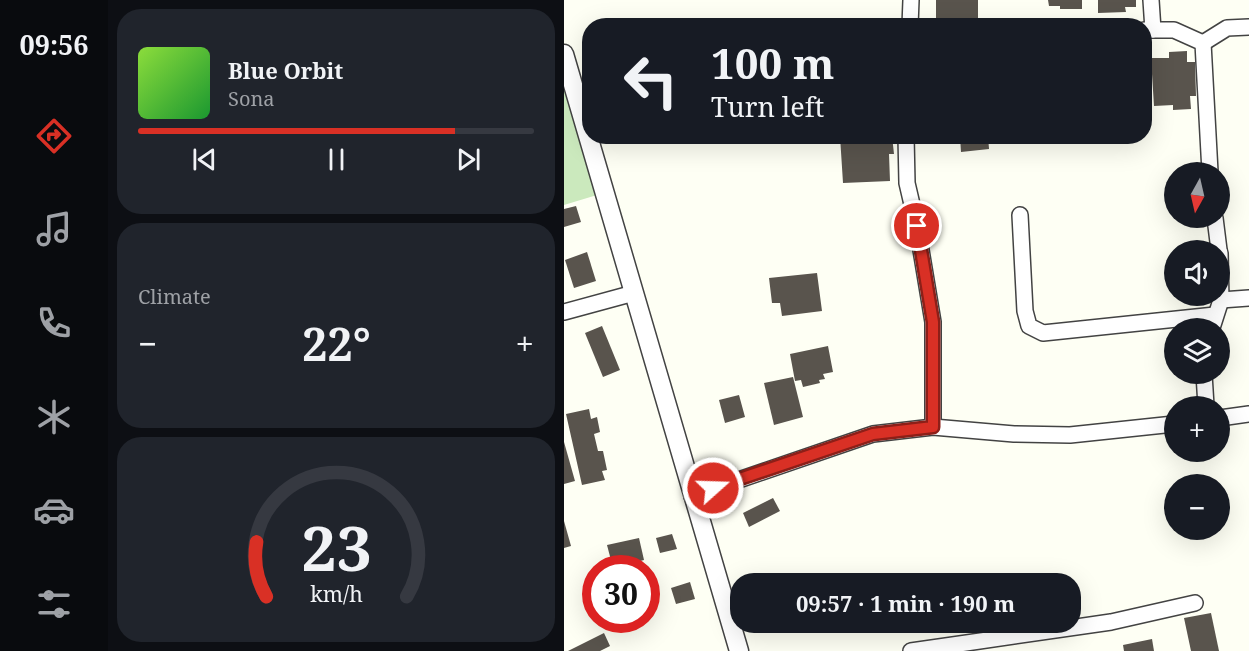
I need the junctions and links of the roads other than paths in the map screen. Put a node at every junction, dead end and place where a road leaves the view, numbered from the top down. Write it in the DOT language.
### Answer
graph roads {
  1 [pos="911,0"];
  2 [pos="1151,0"];
  3 [pos="910,18"];
  4 [pos="1150,18"];
  5 [pos="1249,27"];
  6 [pos="1152,30"];
  7 [pos="1203,43"];
  8 [pos="564,54"];
  9 [pos="582,115"];
  10 [pos="590,144"];
  11 [pos="906,144"];
  12 [pos="1209,162"];
  13 [pos="1020,215"];
  14 [pos="634,293"];
  15 [pos="1249,298"];
  16 [pos="1230,299"];
  17 [pos="564,312"];
  18 [pos="1164,325"];
  19 [pos="1249,414"];
  20 [pos="1230,417"];
  21 [pos="1164,425"];
  22 [pos="933,427"];
  23 [pos="692,496"];
  24 [pos="1195,603"];
  25 [pos="739,651"];
  26 [pos="911,651"];
  1 -- 3 [label="street"];
  2 -- 4 [label="street"];
  5 -- 7 [label="street"];
  6 -- 7 [label="street"];
  7 -- 12 [label="street"];
  8 -- 9 [label="street"];
  10 -- 14 [label="street"];
  11 -- 22 [label="street"];
  13 -- 18 [label="street"];
  14 -- 17 [label="street"];
  14 -- 23 [label="street"];
  15 -- 16 [label="street"];
  19 -- 20 [label="street"];
  21 -- 22 [label="street"];
  22 -- 23 [label="street"];
  23 -- 25 [label="street"];
  24 -- 26 [label="street"];
}
